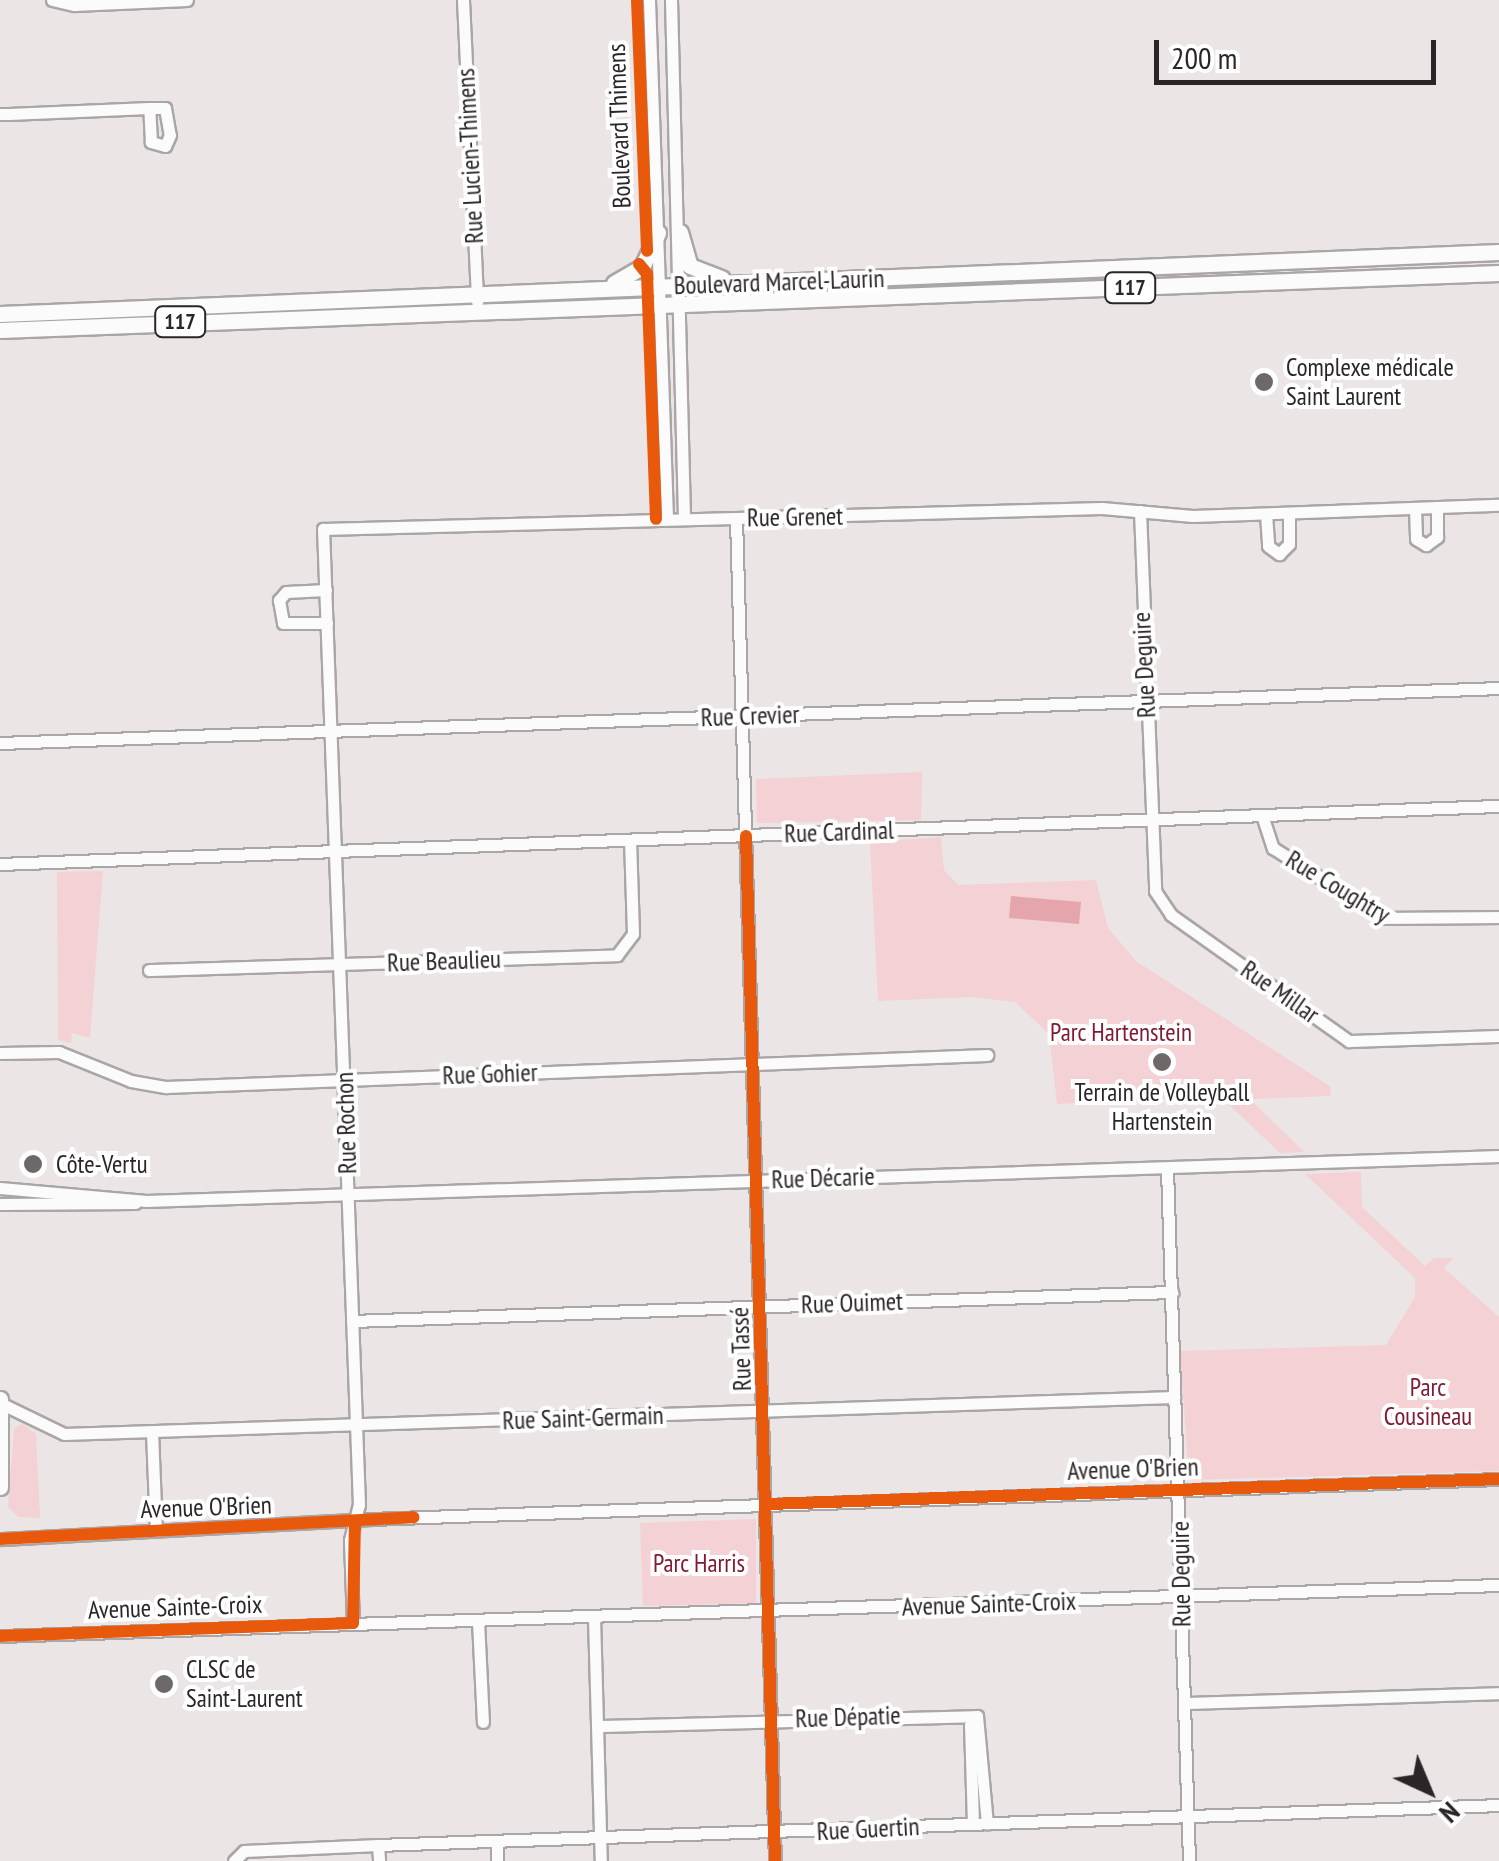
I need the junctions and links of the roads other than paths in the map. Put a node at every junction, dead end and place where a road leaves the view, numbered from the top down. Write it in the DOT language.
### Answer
graph roads {
  1 [pos="52,0"];
  2 [pos="187,0"];
  3 [pos="463,0"];
  4 [pos="649,0"];
  5 [pos="672,0"];
  6 [pos="149,108"];
  7 [pos="0,114"];
  8 [pos="680,232"];
  9 [pos="658,233"];
  10 [pos="1499,252"];
  11 [pos="1004,272"];
  12 [pos="1499,272"];
  13 [pos="751,283"];
  14 [pos="677,286"];
  15 [pos="660,287"];
  16 [pos="586,288"];
  17 [pos="476,292"];
  18 [pos="1005,293"];
  19 [pos="668,306"];
  20 [pos="478,312"];
  21 [pos="0,314"];
  22 [pos="0,330"];
  23 [pos="1499,505"];
  24 [pos="1415,508"];
  25 [pos="1437,508"];
  26 [pos="1140,511"];
  27 [pos="1289,513"];
  28 [pos="1266,514"];
  29 [pos="666,518"];
  30 [pos="684,518"];
  31 [pos="736,518"];
  32 [pos="323,529"];
  33 [pos="326,590"];
  34 [pos="327,623"];
  35 [pos="1499,688"];
  36 [pos="1146,701"];
  37 [pos="742,717"];
  38 [pos="332,730"];
  39 [pos="0,743"];
  40 [pos="1499,806"];
  41 [pos="1262,815"];
  42 [pos="1152,819"];
  43 [pos="746,836"];
  44 [pos="630,840"];
  45 [pos="334,852"];
  46 [pos="0,864"];
  47 [pos="1499,918"];
  48 [pos="340,964"];
  49 [pos="149,970"];
  50 [pos="1499,1036"];
  51 [pos="0,1053"];
  52 [pos="987,1055"];
  53 [pos="754,1064"];
  54 [pos="345,1080"];
  55 [pos="1499,1156"];
  56 [pos="1168,1168"];
  57 [pos="757,1181"];
  58 [pos="0,1188"];
  59 [pos="348,1194"];
  60 [pos="146,1201"];
  61 [pos="0,1204"];
  62 [pos="1172,1292"];
  63 [pos="762,1306"];
  64 [pos="352,1321"];
  65 [pos="1174,1397"];
  66 [pos="0,1402"];
  67 [pos="766,1412"];
  68 [pos="356,1426"];
  69 [pos="152,1432"];
  70 [pos="1499,1479"];
  71 [pos="0,1487"];
  72 [pos="1179,1490"];
  73 [pos="769,1504"];
  74 [pos="355,1521"];
  75 [pos="156,1531"];
  76 [pos="0,1539"];
  77 [pos="1499,1584"];
  78 [pos="1181,1597"];
  79 [pos="768,1612"];
  80 [pos="594,1618"];
  81 [pos="478,1621"];
  82 [pos="352,1623"];
  83 [pos="0,1636"];
  84 [pos="1499,1693"];
  85 [pos="1185,1703"];
  86 [pos="771,1719"];
  87 [pos="482,1722"];
  88 [pos="598,1726"];
  89 [pos="978,1772"];
  90 [pos="1499,1806"];
  91 [pos="1188,1818"];
  92 [pos="973,1824"];
  93 [pos="987,1824"];
  94 [pos="774,1834"];
  95 [pos="601,1840"];
  96 [pos="497,1841"];
  97 [pos="378,1845"];
  98 [pos="236,1858"];
  99 [pos="379,1861"];
  100 [pos="497,1861"];
  101 [pos="601,1861"];
  102 [pos="775,1861"];
  103 [pos="1189,1861"];
  1 -- 2 [label="street"];
  3 -- 17 [label="street, Rue Lucien-Thimens"];
  4 -- 9 [label="street, Boulevard Thimens"];
  5 -- 8 [label="street, Boulevard Thimens"];
  6 -- 7 [label="street"];
  8 -- 13 [label="main road"];
  8 -- 14 [label="street, Boulevard Thimens"];
  9 -- 15 [label="street, Boulevard Thimens"];
  9 -- 16 [label="main road"];
  10 -- 11 [label="main road, Boulevard Marcel-Laurin / 117"];
  11 -- 13 [label="main road, Boulevard Marcel-Laurin / 117"];
  11 -- 18 [label="main road"];
  12 -- 18 [label="main road, Boulevard Marcel-Laurin / 117"];
  13 -- 14 [label="main road, Boulevard Marcel-Laurin / 117"];
  14 -- 15 [label="main road, Boulevard Marcel-Laurin / 117"];
  14 -- 19 [label="street, Boulevard Thimens"];
  15 -- 16 [label="main road, Boulevard Marcel-Laurin / 117"];
  15 -- 19 [label="street, Boulevard Thimens"];
  16 -- 17 [label="main road, Boulevard Marcel-Laurin / 117"];
  17 -- 20 [label="street, Rue Lucien-Thimens"];
  17 -- 21 [label="main road, Boulevard Marcel-Laurin / 117"];
  18 -- 19 [label="main road, Boulevard Marcel-Laurin / 117"];
  19 -- 20 [label="main road, Boulevard Marcel-Laurin / 117"];
  19 -- 29 [label="street, Boulevard Thimens"];
  19 -- 30 [label="street, Boulevard Thimens"];
  20 -- 22 [label="main road, Boulevard Marcel-Laurin / 117"];
  23 -- 25 [label="street, Rue Grenet"];
  24 -- 25 [label="street, Rue Grenet"];
  24 -- 25 [label="street"];
  24 -- 27 [label="street, Rue Grenet"];
  26 -- 28 [label="street, Rue Grenet"];
  26 -- 31 [label="street, Rue Grenet"];
  26 -- 36 [label="street, Rue Deguire"];
  27 -- 28 [label="street, Rue Grenet"];
  27 -- 28 [label="street"];
  29 -- 30 [label="street, Rue Grenet"];
  29 -- 32 [label="street, Rue Grenet"];
  30 -- 31 [label="street, Rue Grenet"];
  31 -- 37 [label="street, Rue Tassé"];
  32 -- 33 [label="street, Rue Rochon"];
  33 -- 34 [label="street, Rue Rochon"];
  33 -- 34 [label="street"];
  34 -- 38 [label="street, Rue Rochon"];
  35 -- 36 [label="street, Rue Crevier"];
  36 -- 37 [label="street, Rue Crevier"];
  36 -- 42 [label="street, Rue Deguire"];
  37 -- 38 [label="street, Rue Crevier"];
  37 -- 43 [label="street, Rue Tassé"];
  38 -- 39 [label="street, Rue Crevier"];
  38 -- 45 [label="street, Rue Rochon"];
  40 -- 41 [label="street, Rue Cardinal"];
  41 -- 42 [label="street, Rue Cardinal"];
  41 -- 47 [label="street, Rue Coughtry"];
  42 -- 43 [label="street, Rue Cardinal"];
  42 -- 50 [label="street, Rue Millar"];
  43 -- 44 [label="street, Rue Cardinal"];
  43 -- 53 [label="street, Rue Tassé"];
  44 -- 45 [label="street, Rue Cardinal"];
  44 -- 48 [label="street, Rue Beaulieu"];
  45 -- 46 [label="street, Rue Cardinal"];
  45 -- 48 [label="street, Rue Rochon"];
  48 -- 49 [label="street, Rue Beaulieu"];
  48 -- 54 [label="street, Rue Rochon"];
  51 -- 54 [label="street, Rue Gohier"];
  52 -- 53 [label="street, Rue Gohier"];
  53 -- 54 [label="street, Rue Gohier"];
  53 -- 57 [label="street, Rue Tassé"];
  54 -- 59 [label="street, Rue Rochon"];
  55 -- 56 [label="street, Rue Décarie"];
  56 -- 57 [label="street, Rue Décarie"];
  56 -- 62 [label="street, Rue Deguire"];
  57 -- 59 [label="street, Rue Décarie"];
  57 -- 63 [label="street, Rue Tassé"];
  58 -- 60 [label="street, Rue Décarie"];
  59 -- 60 [label="street, Rue Décarie"];
  59 -- 64 [label="street, Rue Rochon"];
  60 -- 61 [label="street, Rue Décarie"];
  62 -- 63 [label="street, Rue Ouimet"];
  62 -- 65 [label="street, Rue Deguire"];
  63 -- 64 [label="street, Rue Ouimet"];
  63 -- 67 [label="street, Rue Tassé"];
  64 -- 68 [label="street, Rue Rochon"];
  65 -- 67 [label="street, Rue Saint-Germain"];
  65 -- 72 [label="street, Rue Deguire"];
  66 -- 69 [label="street, Rue Saint-Germain"];
  66 -- 71 [label="main road"];
  67 -- 68 [label="street, Rue Saint-Germain"];
  67 -- 73 [label="street, Rue Tassé"];
  68 -- 69 [label="street, Rue Saint-Germain"];
  68 -- 74 [label="street, Rue Rochon"];
  69 -- 75 [label="street"];
  70 -- 72 [label="street, Avenue O'Brien"];
  72 -- 73 [label="street, Avenue O'Brien"];
  72 -- 78 [label="street, Rue Deguire"];
  73 -- 74 [label="street, Avenue O'Brien"];
  73 -- 79 [label="street, Rue Tassé"];
  74 -- 75 [label="street, Avenue O'Brien"];
  74 -- 82 [label="street, Rue Rochon"];
  75 -- 76 [label="street, Avenue O'Brien"];
  77 -- 78 [label="street, Avenue Sainte-Croix"];
  78 -- 79 [label="street, Avenue Sainte-Croix"];
  78 -- 85 [label="street, Rue Deguire"];
  79 -- 80 [label="street, Avenue Sainte-Croix"];
  79 -- 86 [label="street, Rue Tassé"];
  80 -- 81 [label="street, Avenue Sainte-Croix"];
  80 -- 88 [label="street"];
  81 -- 82 [label="street, Avenue Sainte-Croix"];
  81 -- 87 [label="street"];
  82 -- 83 [label="street, Avenue Sainte-Croix"];
  84 -- 85 [label="street"];
  85 -- 91 [label="street, Rue Deguire"];
  86 -- 88 [label="street, Rue Dépatie"];
  86 -- 89 [label="street, Rue Dépatie"];
  86 -- 94 [label="street, Rue Tassé"];
  88 -- 95 [label="street"];
  89 -- 92 [label="street, Rue Dépatie"];
  89 -- 93 [label="street, Rue Dépatie"];
  90 -- 91 [label="street, Rue Guertin"];
  91 -- 93 [label="street, Rue Guertin"];
  91 -- 103 [label="street, Rue Deguire"];
  92 -- 93 [label="street, Rue Guertin"];
  92 -- 94 [label="street, Rue Guertin"];
  94 -- 95 [label="street, Rue Guertin"];
  94 -- 102 [label="street, Rue Tassé"];
  95 -- 96 [label="street, Rue Guertin"];
  95 -- 101 [label="street"];
  96 -- 97 [label="street, Rue Guertin"];
  96 -- 100 [label="street"];
  97 -- 98 [label="street, Rue Guertin"];
  97 -- 99 [label="street"];
}
